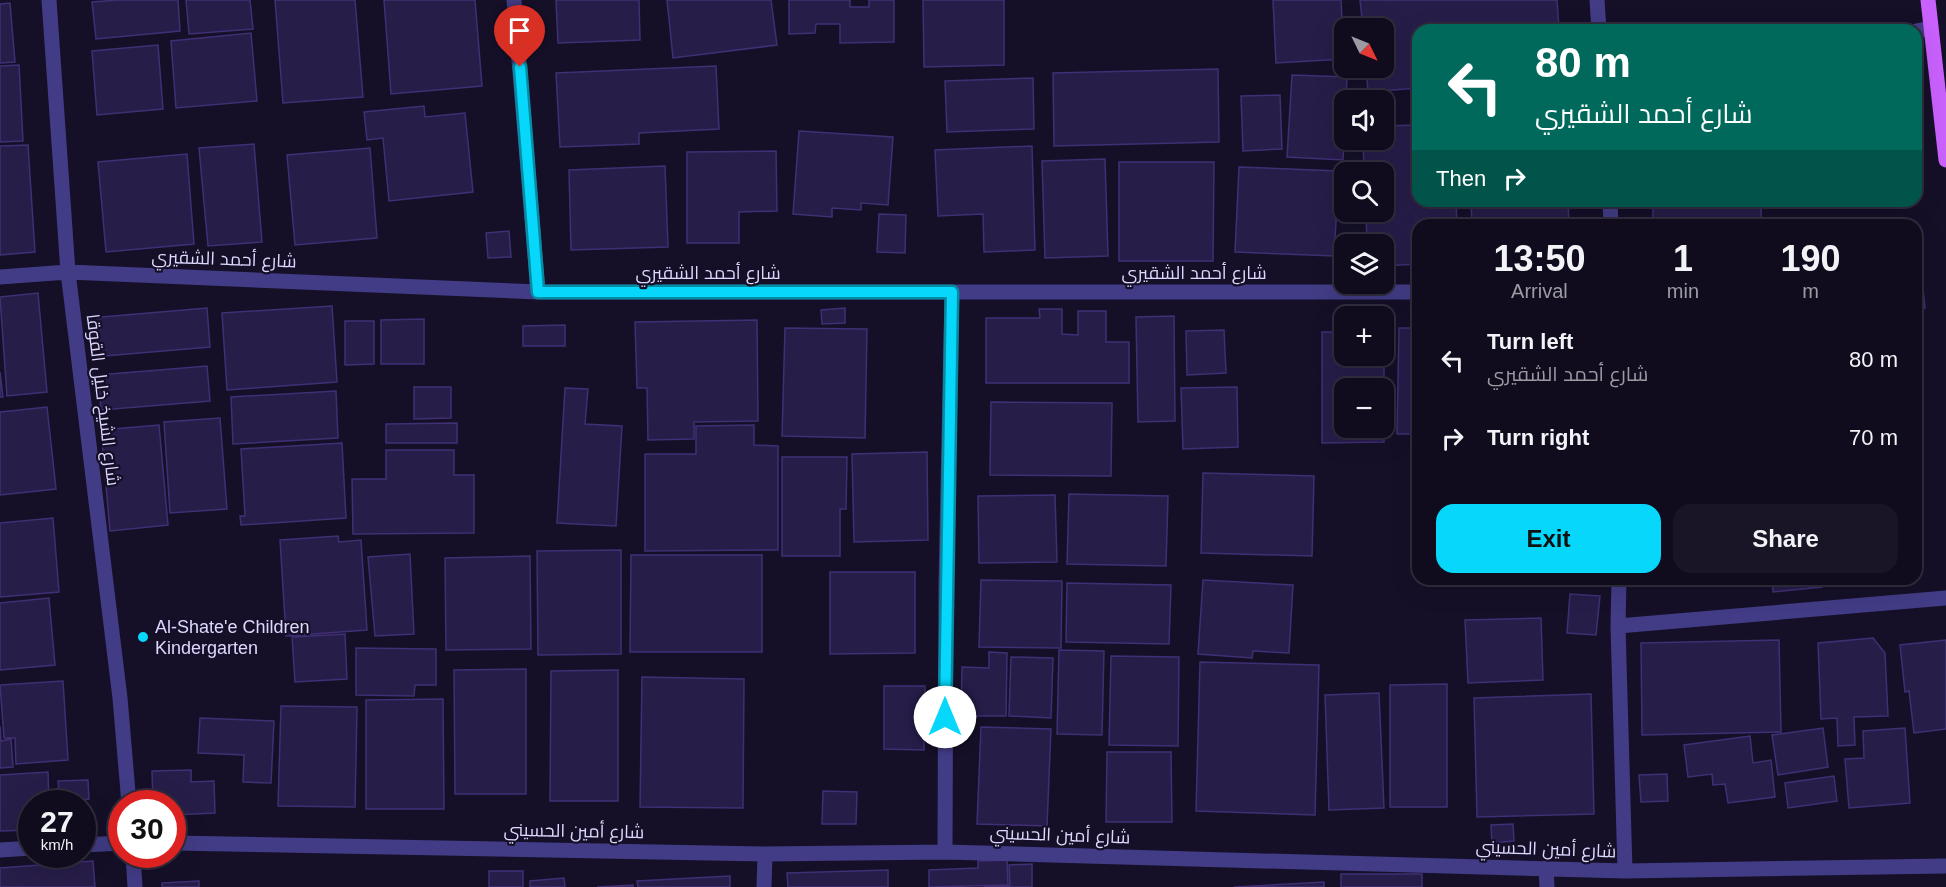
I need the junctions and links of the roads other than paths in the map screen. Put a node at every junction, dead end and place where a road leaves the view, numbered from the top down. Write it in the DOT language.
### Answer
graph roads {
  1 [pos="49,0"];
  2 [pos="514,0"];
  3 [pos="1597,0"];
  4 [pos="1928,0"];
  5 [pos="1599,24"];
  6 [pos="1923,29"];
  7 [pos="1946,160"];
  8 [pos="68,272"];
  9 [pos="0,277"];
  10 [pos="538,292"];
  11 [pos="952,292"];
  12 [pos="1412,292"];
  13 [pos="1619,585"];
  14 [pos="1946,598"];
  15 [pos="1618,626"];
  16 [pos="128,790"];
  17 [pos="186,843"];
  18 [pos="18,849"];
  19 [pos="0,850"];
  20 [pos="945,852"];
  21 [pos="765,854"];
  22 [pos="1946,866"];
  23 [pos="134,868"];
  24 [pos="1546,868"];
  25 [pos="1626,871"];
  26 [pos="135,887"];
  27 [pos="764,887"];
  28 [pos="1547,887"];
  1 -- 8 [label="street, شارع الشيخ خليل القوقا"];
  2 -- 10 [label="street"];
  3 -- 5 [label="street"];
  4 -- 6 [label="main road"];
  6 -- 7 [label="main road"];
  8 -- 9 [label="street, شارع أحمد الشقيري"];
  8 -- 10 [label="street, شارع أحمد الشقيري"];
  8 -- 16 [label="street, شارع الشيخ خليل القوقا"];
  10 -- 11 [label="street, شارع أحمد الشقيري"];
  11 -- 12 [label="street, شارع أحمد الشقيري"];
  11 -- 20 [label="street"];
  13 -- 15 [label="street"];
  14 -- 15 [label="street"];
  15 -- 25 [label="street"];
  17 -- 21 [label="street, شارع أمين الحسيني"];
  18 -- 19 [label="street"];
  20 -- 21 [label="street, شارع أمين الحسيني"];
  20 -- 24 [label="street, شارع أمين الحسيني"];
  21 -- 27 [label="street"];
  22 -- 25 [label="street, شارع أمين الحسيني"];
  23 -- 26 [label="street"];
  24 -- 25 [label="street, شارع أمين الحسيني"];
  24 -- 28 [label="street"];
}
